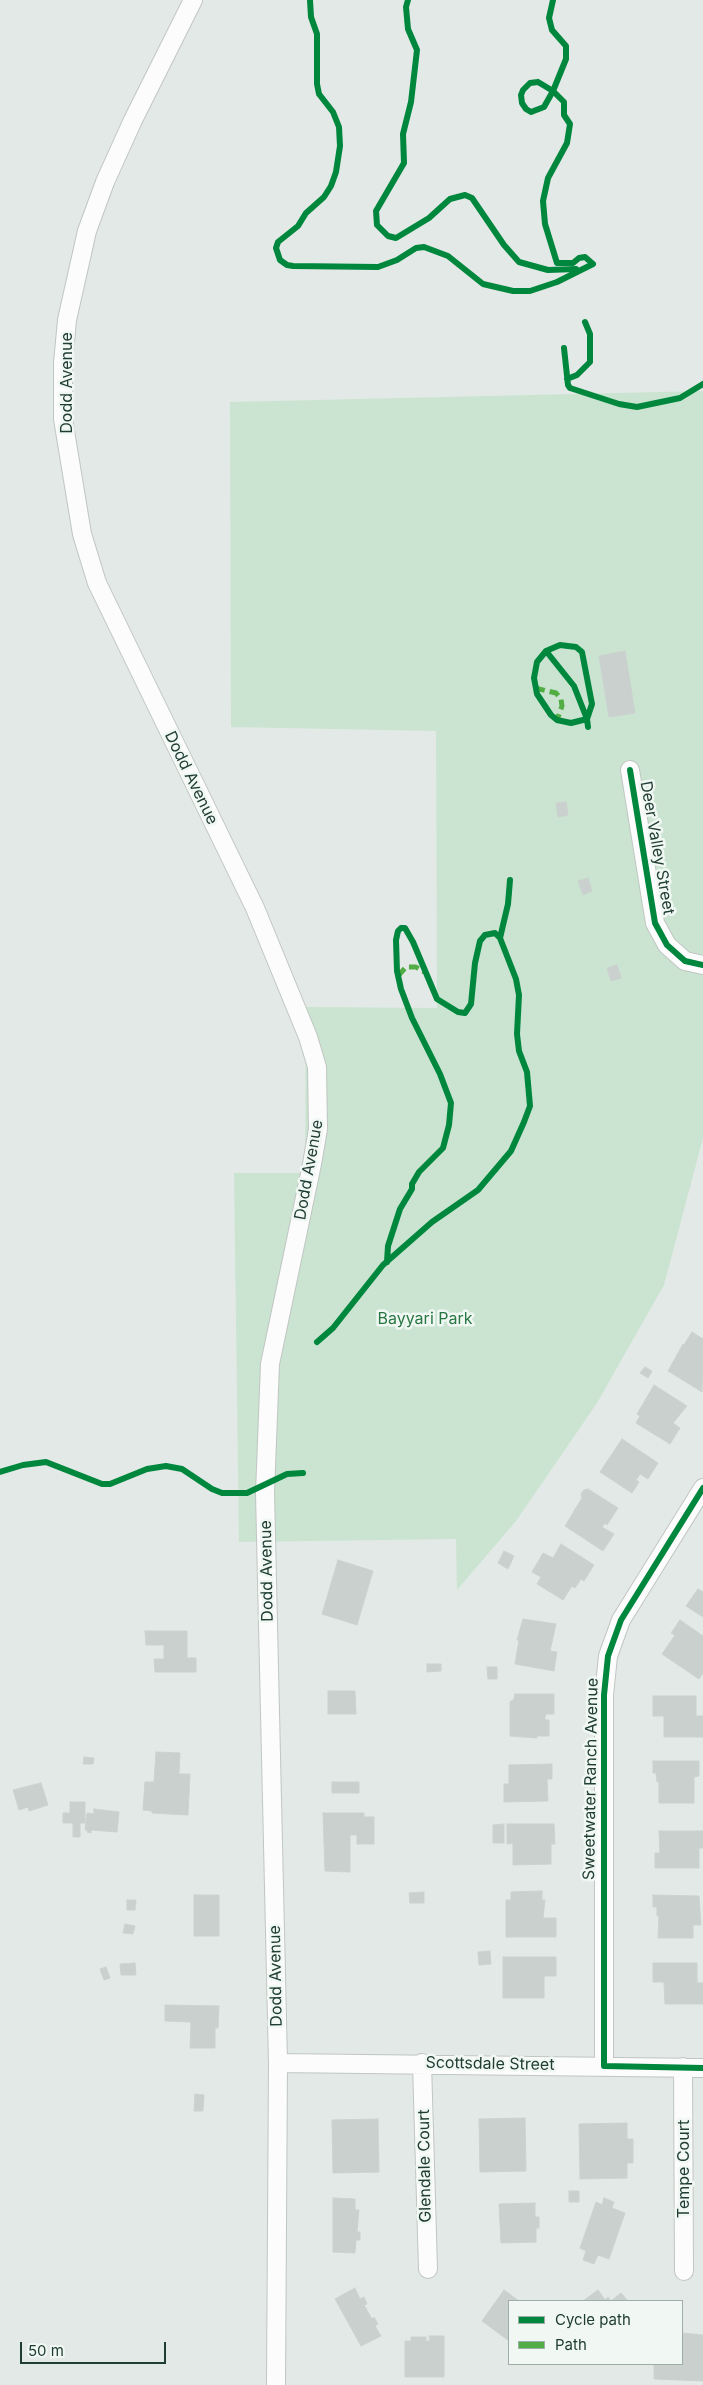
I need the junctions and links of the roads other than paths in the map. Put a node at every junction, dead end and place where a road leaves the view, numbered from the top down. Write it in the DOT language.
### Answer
graph roads {
  1 [pos="192,0"];
  2 [pos="630,770"];
  3 [pos="703,965"];
  4 [pos="703,1488"];
  5 [pos="278,2062"];
  6 [pos="422,2063"];
  7 [pos="604,2066"];
  8 [pos="684,2067"];
  9 [pos="703,2068"];
  10 [pos="428,2269"];
  11 [pos="684,2271"];
  12 [pos="276,2385"];
  1 -- 5 [label="street, Dodd Avenue"];
  2 -- 3 [label="street, Deer Valley Street"];
  4 -- 7 [label="street, Sweetwater Ranch Avenue"];
  5 -- 6 [label="street, Scottsdale Street"];
  5 -- 12 [label="street, Dodd Avenue"];
  6 -- 7 [label="street, Scottsdale Street"];
  6 -- 10 [label="street, Glendale Court"];
  7 -- 8 [label="street, Scottsdale Street"];
  8 -- 9 [label="street, Scottsdale Street"];
  8 -- 11 [label="street, Tempe Court"];
}
